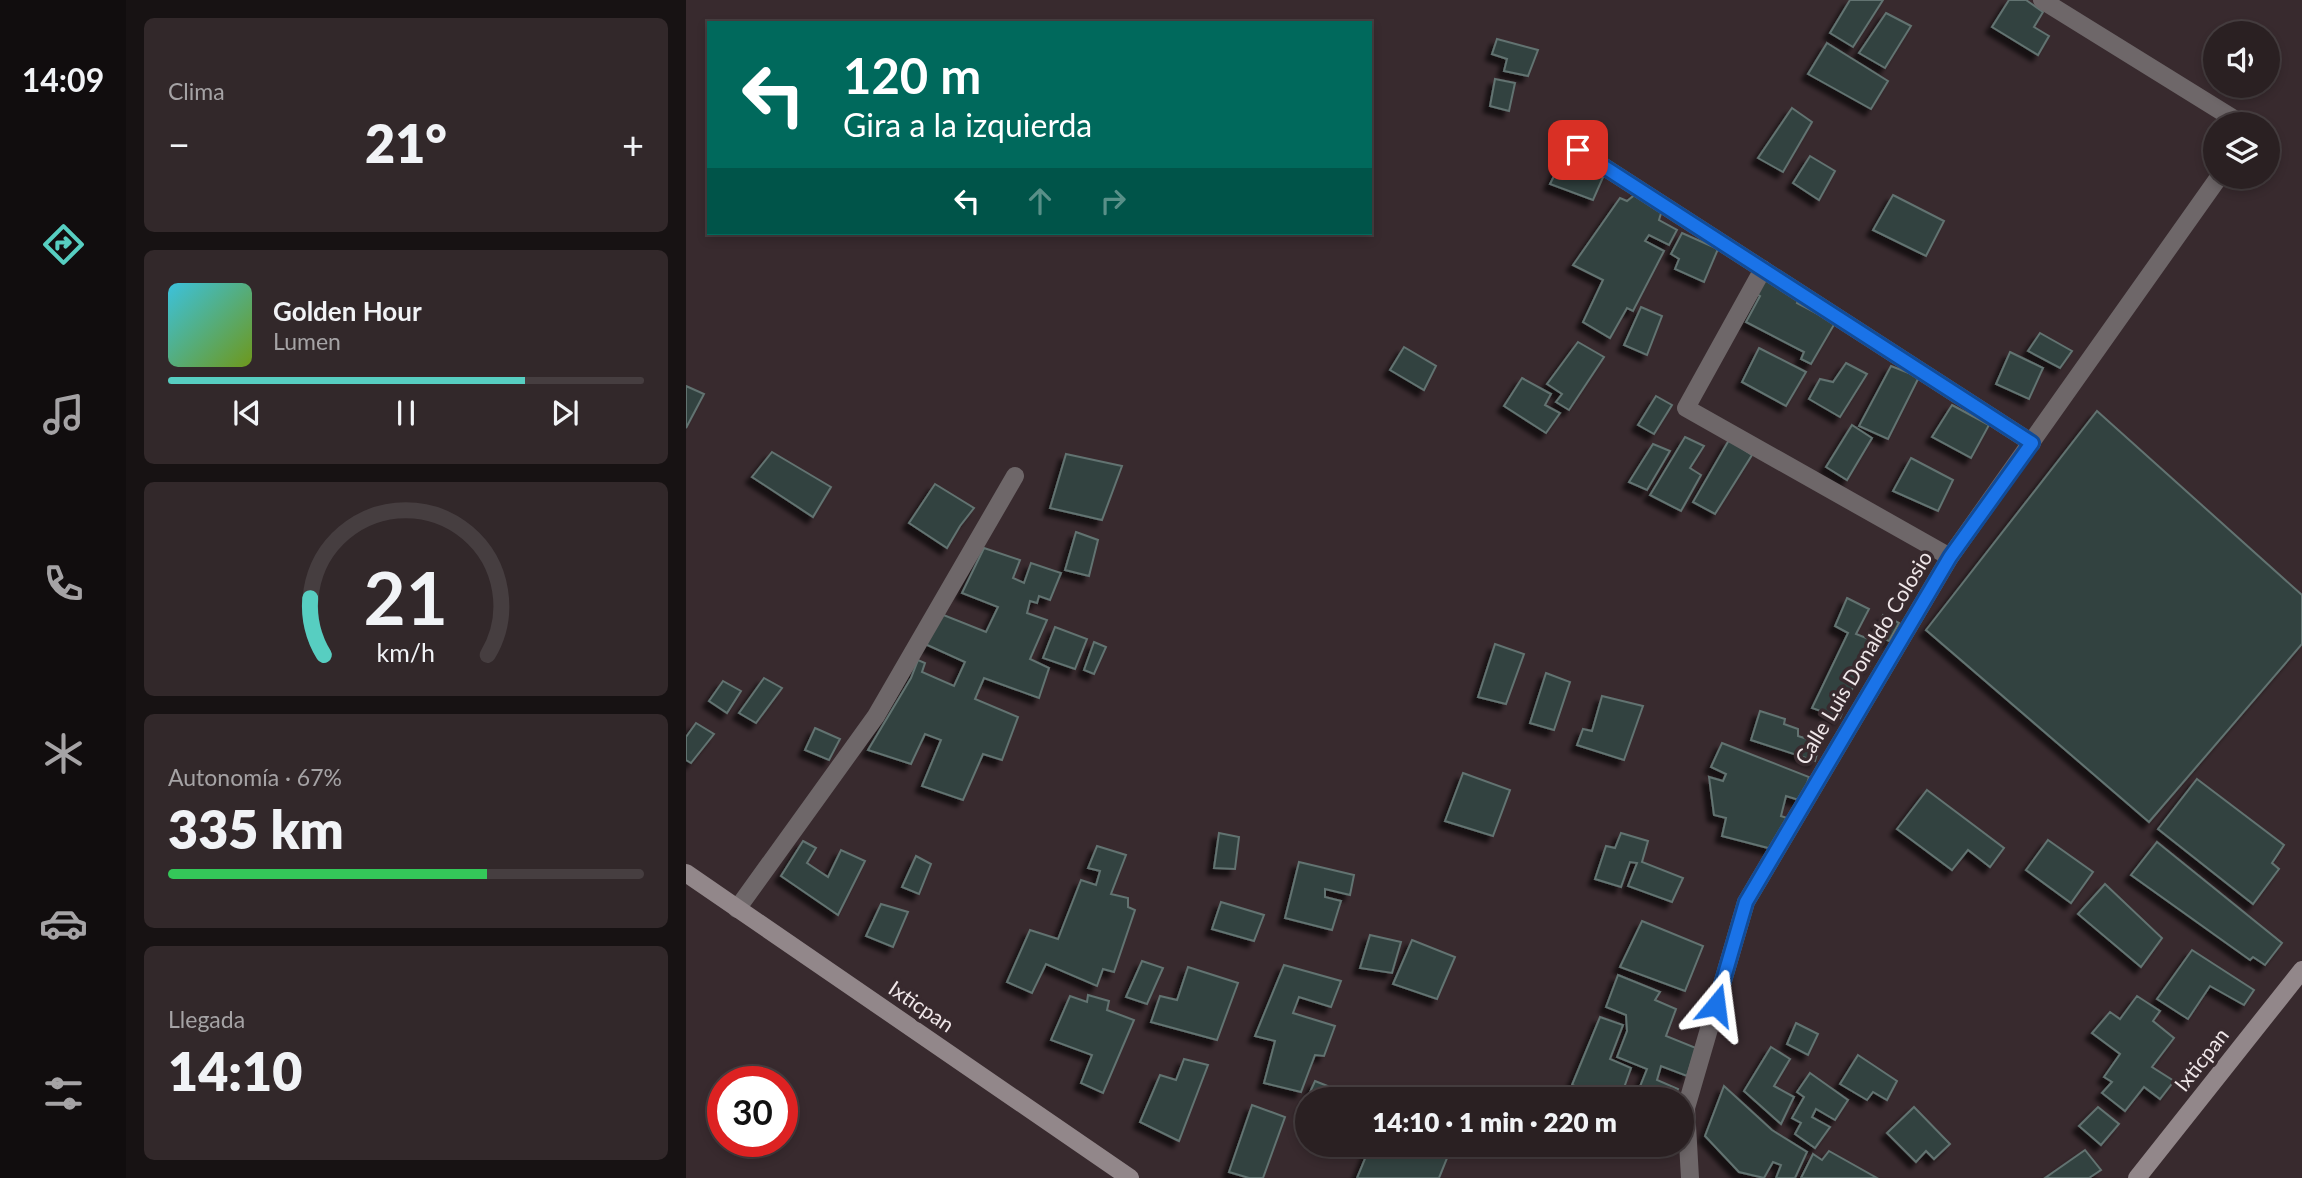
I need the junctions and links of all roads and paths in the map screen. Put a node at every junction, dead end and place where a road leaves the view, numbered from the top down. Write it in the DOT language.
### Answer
graph roads {
  1 [pos="2042,0"];
  2 [pos="2223,112"];
  3 [pos="1578,150"];
  4 [pos="2211,189"];
  5 [pos="1763,269"];
  6 [pos="2032,443"];
  7 [pos="1015,476"];
  8 [pos="1950,557"];
  9 [pos="686,873"];
  10 [pos="737,909"];
  11 [pos="2302,970"];
  12 [pos="1130,1178"];
  13 [pos="1690,1178"];
  14 [pos="2137,1178"];
  1 -- 2 [label="street"];
  3 -- 5 [label="street"];
  4 -- 6 [label="street, Calle Luis Donaldo Colosio"];
  5 -- 6 [label="street"];
  5 -- 8 [label="street"];
  6 -- 8 [label="street, Calle Luis Donaldo Colosio"];
  7 -- 10 [label="street"];
  8 -- 13 [label="street, Calle Luis Donaldo Colosio"];
  9 -- 10 [label="main road, Ixticpan"];
  10 -- 12 [label="main road, Ixticpan"];
  11 -- 14 [label="main road, Ixticpan"];
}
